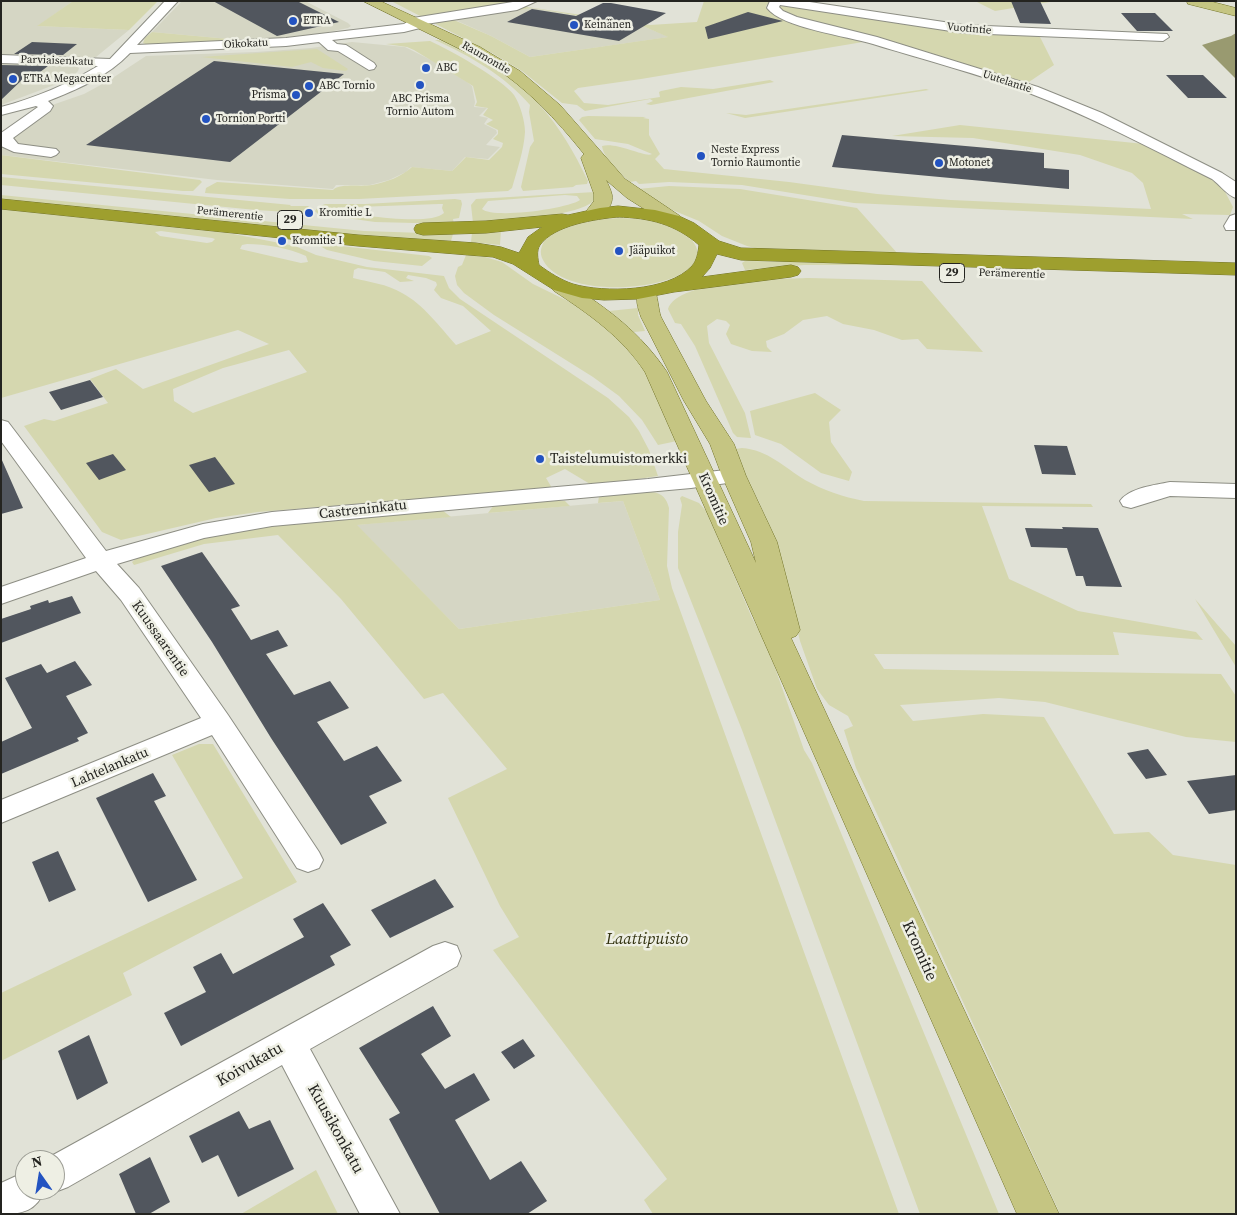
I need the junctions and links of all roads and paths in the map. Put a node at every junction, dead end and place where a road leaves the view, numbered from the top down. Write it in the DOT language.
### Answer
graph roads {
  1 [pos="172,1"];
  2 [pos="369,1"];
  3 [pos="531,1"];
  4 [pos="778,1"];
  5 [pos="1193,1"];
  6 [pos="1236,12"];
  7 [pos="413,22"];
  8 [pos="1163,37"];
  9 [pos="340,42"];
  10 [pos="128,49"];
  11 [pos="1,59"];
  12 [pos="113,63"];
  13 [pos="369,66"];
  14 [pos="37,100"];
  15 [pos="1,111"];
  16 [pos="583,142"];
  17 [pos="51,152"];
  18 [pos="1,191"];
  19 [pos="1236,193"];
  20 [pos="1,204"];
  21 [pos="586,215"];
  22 [pos="674,220"];
  23 [pos="709,243"];
  24 [pos="530,266"];
  25 [pos="1236,269"];
  26 [pos="1236,280"];
  27 [pos="560,287"];
  28 [pos="669,289"];
  29 [pos="647,293"];
  30 [pos="1,426"];
  31 [pos="734,476"];
  32 [pos="704,480"];
  33 [pos="1236,491"];
  34 [pos="1131,501"];
  35 [pos="100,561"];
  36 [pos="1,596"];
  37 [pos="801,690"];
  38 [pos="218,722"];
  39 [pos="1,812"];
  40 [pos="308,860"];
  41 [pos="445,956"];
  42 [pos="289,1044"];
  43 [pos="65,1168"];
  44 [pos="15,1196"];
  45 [pos="1,1204"];
  46 [pos="381,1214"];
  47 [pos="1038,1214"];
  1 -- 10 [label="street"];
  2 -- 7 [label="main road, Raumontie"];
  3 -- 7 [label="street"];
  4 -- 8 [label="street, Vuotintie"];
  4 -- 19 [label="street, Uutelantie"];
  5 -- 6 [label="main road"];
  7 -- 9 [label="street"];
  7 -- 16 [label="main road, Raumontie"];
  9 -- 10 [label="street, Oikokatu"];
  9 -- 13 [label="street"];
  10 -- 12 [label="street"];
  11 -- 12 [label="street, Parviaisenkatu"];
  12 -- 14 [label="street"];
  14 -- 15 [label="street"];
  14 -- 17 [label="street"];
  16 -- 21 [label="main road, Raumontie"];
  16 -- 22 [label="main road, Raumontie"];
  18 -- 21 [label="highway, Perämerentie / 29"];
  20 -- 24 [label="highway, Perämerentie / 29"];
  21 -- 22 [label="highway, 29"];
  21 -- 24 [label="highway, 29"];
  22 -- 23 [label="highway, 29"];
  23 -- 25 [label="highway, Perämerentie / 29"];
  23 -- 28 [label="highway, 29"];
  24 -- 27 [label="highway, 29"];
  26 -- 28 [label="highway, Perämerentie / 29"];
  27 -- 29 [label="highway, 29"];
  27 -- 32 [label="main road, Kromitie"];
  28 -- 29 [label="highway, 29"];
  29 -- 31 [label="main road, Kromitie"];
  30 -- 35 [label="street, Kuussaarentie"];
  31 -- 32 [label="street, Castreninkatu"];
  31 -- 37 [label="main road, Kromitie"];
  32 -- 35 [label="street, Castreninkatu"];
  32 -- 37 [label="main road, Kromitie"];
  33 -- 34 [label="street"];
  35 -- 36 [label="street, Castreninkatu"];
  35 -- 38 [label="street, Kuussaarentie"];
  37 -- 47 [label="main road, Kromitie"];
  38 -- 39 [label="street, Lahtelankatu"];
  38 -- 40 [label="street, Kuussaarentie"];
  41 -- 42 [label="street, Koivukatu"];
  42 -- 43 [label="street, Koivukatu"];
  42 -- 46 [label="street, Kuusikonkatu"];
  44 -- 45 [label="street"];
}
